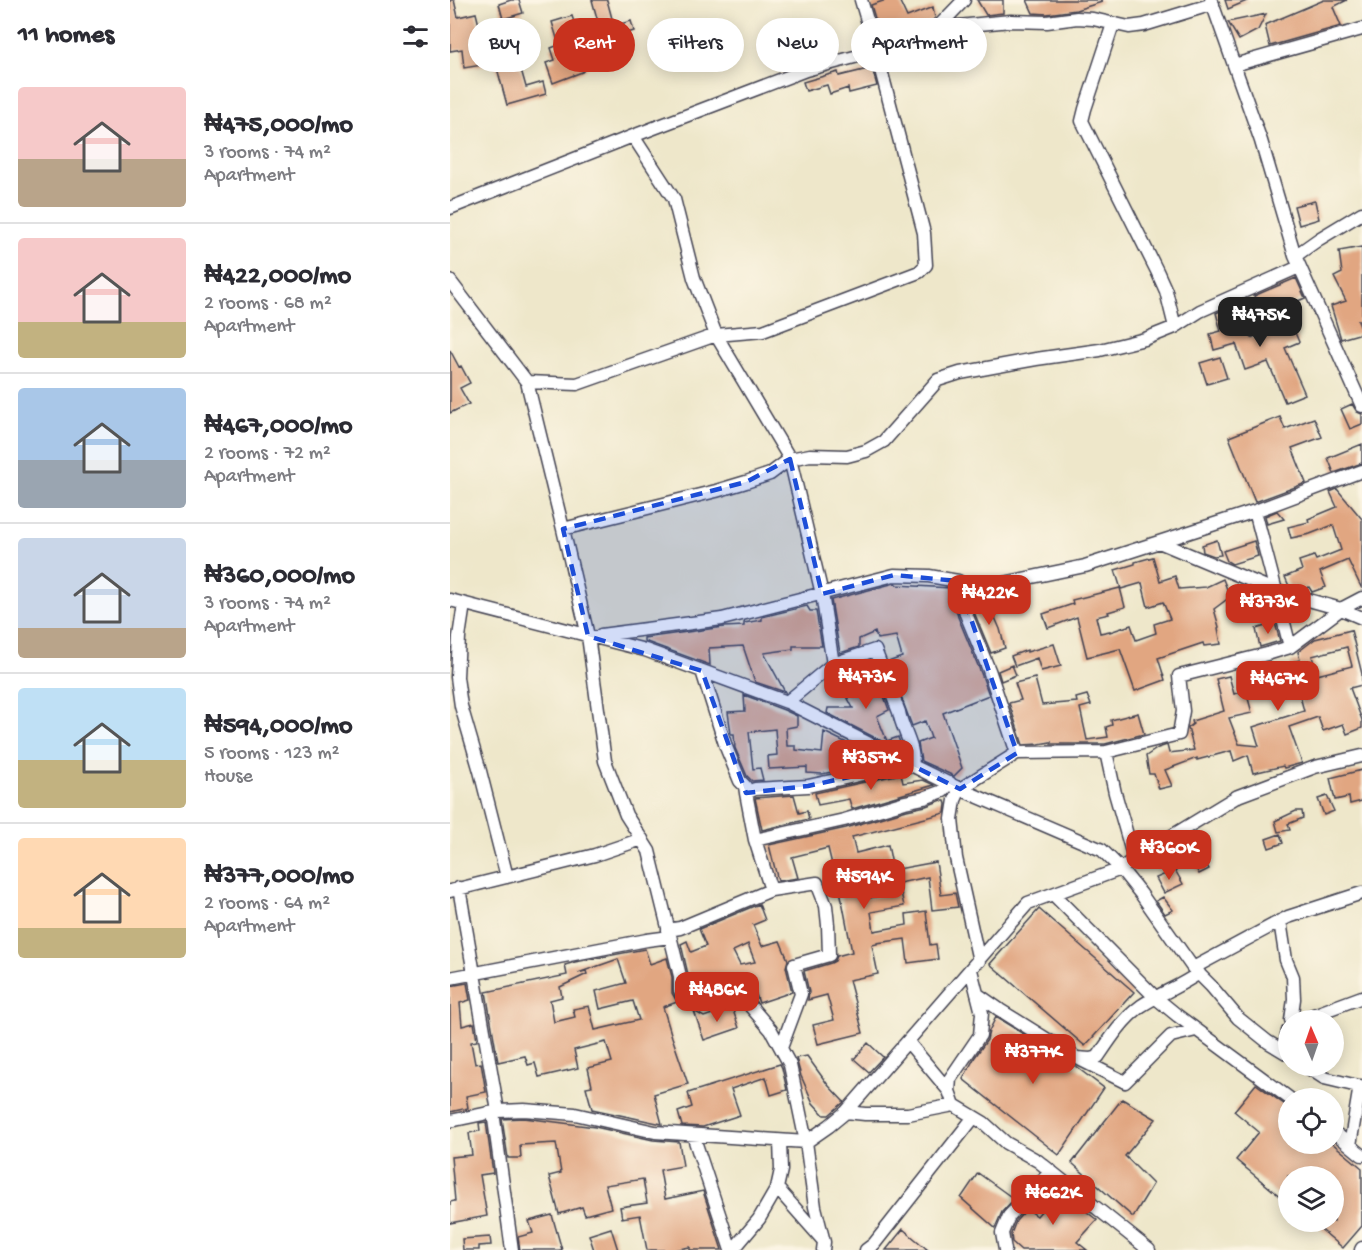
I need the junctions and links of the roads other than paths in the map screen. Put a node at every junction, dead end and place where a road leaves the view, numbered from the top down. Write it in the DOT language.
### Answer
graph roads {
  1 [pos="861,0"];
  2 [pos="964,0"];
  3 [pos="1212,2"];
  4 [pos="866,18"];
  5 [pos="947,18"];
  6 [pos="987,23"];
  7 [pos="1113,24"];
  8 [pos="1362,29"];
  9 [pos="851,58"];
  10 [pos="1234,65"];
  11 [pos="882,72"];
  12 [pos="633,136"];
  13 [pos="450,208"];
  14 [pos="1362,213"];
  15 [pos="1297,261"];
  16 [pos="450,281"];
  17 [pos="1174,327"];
  18 [pos="716,335"];
  19 [pos="527,382"];
  20 [pos="1362,406"];
  21 [pos="790,459"];
  22 [pos="1362,471"];
  23 [pos="1255,511"];
  24 [pos="563,529"];
  25 [pos="1159,542"];
  26 [pos="1276,591"];
  27 [pos="961,592"];
  28 [pos="822,594"];
  29 [pos="1362,598"];
  30 [pos="450,600"];
  31 [pos="464,604"];
  32 [pos="1341,609"];
  33 [pos="1362,618"];
  34 [pos="588,636"];
  35 [pos="1290,647"];
  36 [pos="833,664"];
  37 [pos="702,671"];
  38 [pos="787,702"];
  39 [pos="1106,752"];
  40 [pos="1017,753"];
  41 [pos="1362,756"];
  42 [pos="910,765"];
  43 [pos="955,786"];
  44 [pos="746,793"];
  45 [pos="642,839"];
  46 [pos="755,840"];
  47 [pos="1134,859"];
  48 [pos="1121,869"];
  49 [pos="507,877"];
  50 [pos="454,890"];
  51 [pos="771,890"];
  52 [pos="1362,893"];
  53 [pos="1053,894"];
  54 [pos="1280,921"];
  55 [pos="669,934"];
  56 [pos="975,965"];
  57 [pos="1196,971"];
  58 [pos="475,974"];
  59 [pos="450,978"];
  60 [pos="977,994"];
  61 [pos="1362,997"];
  62 [pos="1156,998"];
  63 [pos="1292,1010"];
  64 [pos="1327,1010"];
  65 [pos="1196,1030"];
  66 [pos="908,1042"];
  67 [pos="781,1047"];
  68 [pos="1278,1048"];
  69 [pos="1077,1058"];
  70 [pos="1321,1076"];
  71 [pos="1361,1086"];
  72 [pos="1278,1090"];
  73 [pos="949,1091"];
  74 [pos="954,1105"];
  75 [pos="1359,1110"];
  76 [pos="496,1112"];
  77 [pos="846,1112"];
  78 [pos="974,1117"];
  79 [pos="451,1125"];
  80 [pos="693,1135"];
  81 [pos="1344,1140"];
  82 [pos="780,1141"];
  83 [pos="806,1142"];
  84 [pos="1350,1145"];
  85 [pos="1362,1155"];
  86 [pos="1051,1171"];
  87 [pos="777,1188"];
  88 [pos="824,1246"];
  89 [pos="512,1250"];
  90 [pos="732,1250"];
  91 [pos="866,1250"];
  92 [pos="1005,1250"];
  93 [pos="1149,1250"];
  1 -- 4 [label="street"];
  2 -- 5 [label="street"];
  3 -- 7 [label="street"];
  3 -- 10 [label="street"];
  6 -- 7 [label="street"];
  7 -- 17 [label="street"];
  8 -- 10 [label="street"];
  9 -- 12 [label="street"];
  10 -- 15 [label="street"];
  11 -- 18 [label="street"];
  12 -- 13 [label="street"];
  12 -- 18 [label="street"];
  14 -- 15 [label="street"];
  15 -- 17 [label="street"];
  15 -- 20 [label="street"];
  16 -- 19 [label="street"];
  17 -- 21 [label="street"];
  18 -- 19 [label="street"];
  18 -- 21 [label="street"];
  19 -- 24 [label="street"];
  21 -- 24 [label="street"];
  21 -- 28 [label="street"];
  22 -- 23 [label="street"];
  23 -- 25 [label="street"];
  23 -- 26 [label="street"];
  24 -- 34 [label="street"];
  25 -- 26 [label="street"];
  25 -- 27 [label="street"];
  26 -- 32 [label="street"];
  26 -- 35 [label="street"];
  27 -- 28 [label="street"];
  27 -- 40 [label="street"];
  28 -- 34 [label="street"];
  28 -- 36 [label="street"];
  29 -- 32 [label="street"];
  30 -- 31 [label="street"];
  31 -- 34 [label="street"];
  31 -- 49 [label="street"];
  32 -- 33 [label="street"];
  32 -- 35 [label="street"];
  34 -- 37 [label="street"];
  34 -- 45 [label="street"];
  35 -- 39 [label="street"];
  36 -- 38 [label="street"];
  36 -- 42 [label="street"];
  37 -- 38 [label="street"];
  37 -- 44 [label="street"];
  38 -- 42 [label="street"];
  39 -- 40 [label="street"];
  39 -- 47 [label="street"];
  40 -- 43 [label="street"];
  41 -- 47 [label="street"];
  42 -- 43 [label="street"];
  42 -- 44 [label="street"];
  43 -- 46 [label="street"];
  43 -- 48 [label="street"];
  43 -- 56 [label="street"];
  44 -- 46 [label="street"];
  45 -- 49 [label="street"];
  45 -- 55 [label="street"];
  46 -- 51 [label="street"];
  47 -- 48 [label="street"];
  48 -- 53 [label="street"];
  48 -- 57 [label="street"];
  49 -- 50 [label="street"];
  50 -- 58 [label="street"];
  51 -- 55 [label="street"];
  51 -- 67 [label="street"];
  52 -- 54 [label="street"];
  53 -- 56 [label="street"];
  53 -- 62 [label="street"];
  54 -- 57 [label="street"];
  54 -- 63 [label="street"];
  55 -- 58 [label="street"];
  55 -- 67 [label="street"];
  56 -- 60 [label="street"];
  56 -- 66 [label="street"];
  57 -- 62 [label="street"];
  57 -- 68 [label="street"];
  58 -- 59 [label="street"];
  58 -- 76 [label="street"];
  60 -- 69 [label="street"];
  60 -- 73 [label="street"];
  61 -- 64 [label="street"];
  62 -- 65 [label="street"];
  62 -- 69 [label="street"];
  65 -- 69 [label="street"];
  65 -- 72 [label="street"];
  66 -- 73 [label="street"];
  66 -- 77 [label="street"];
  67 -- 83 [label="street"];
  70 -- 71 [label="street"];
  71 -- 75 [label="street"];
  73 -- 74 [label="street"];
  74 -- 77 [label="street"];
  74 -- 78 [label="street"];
  75 -- 84 [label="street"];
  76 -- 79 [label="street"];
  76 -- 80 [label="street"];
  76 -- 89 [label="street"];
  77 -- 83 [label="street"];
  78 -- 86 [label="street"];
  78 -- 91 [label="street"];
  80 -- 82 [label="street"];
  80 -- 90 [label="street"];
  81 -- 84 [label="street"];
  82 -- 83 [label="street"];
  82 -- 87 [label="street"];
  83 -- 88 [label="street"];
  84 -- 85 [label="street"];
  86 -- 92 [label="street"];
  86 -- 93 [label="street"];
  87 -- 88 [label="street"];
  87 -- 90 [label="street"];
}
